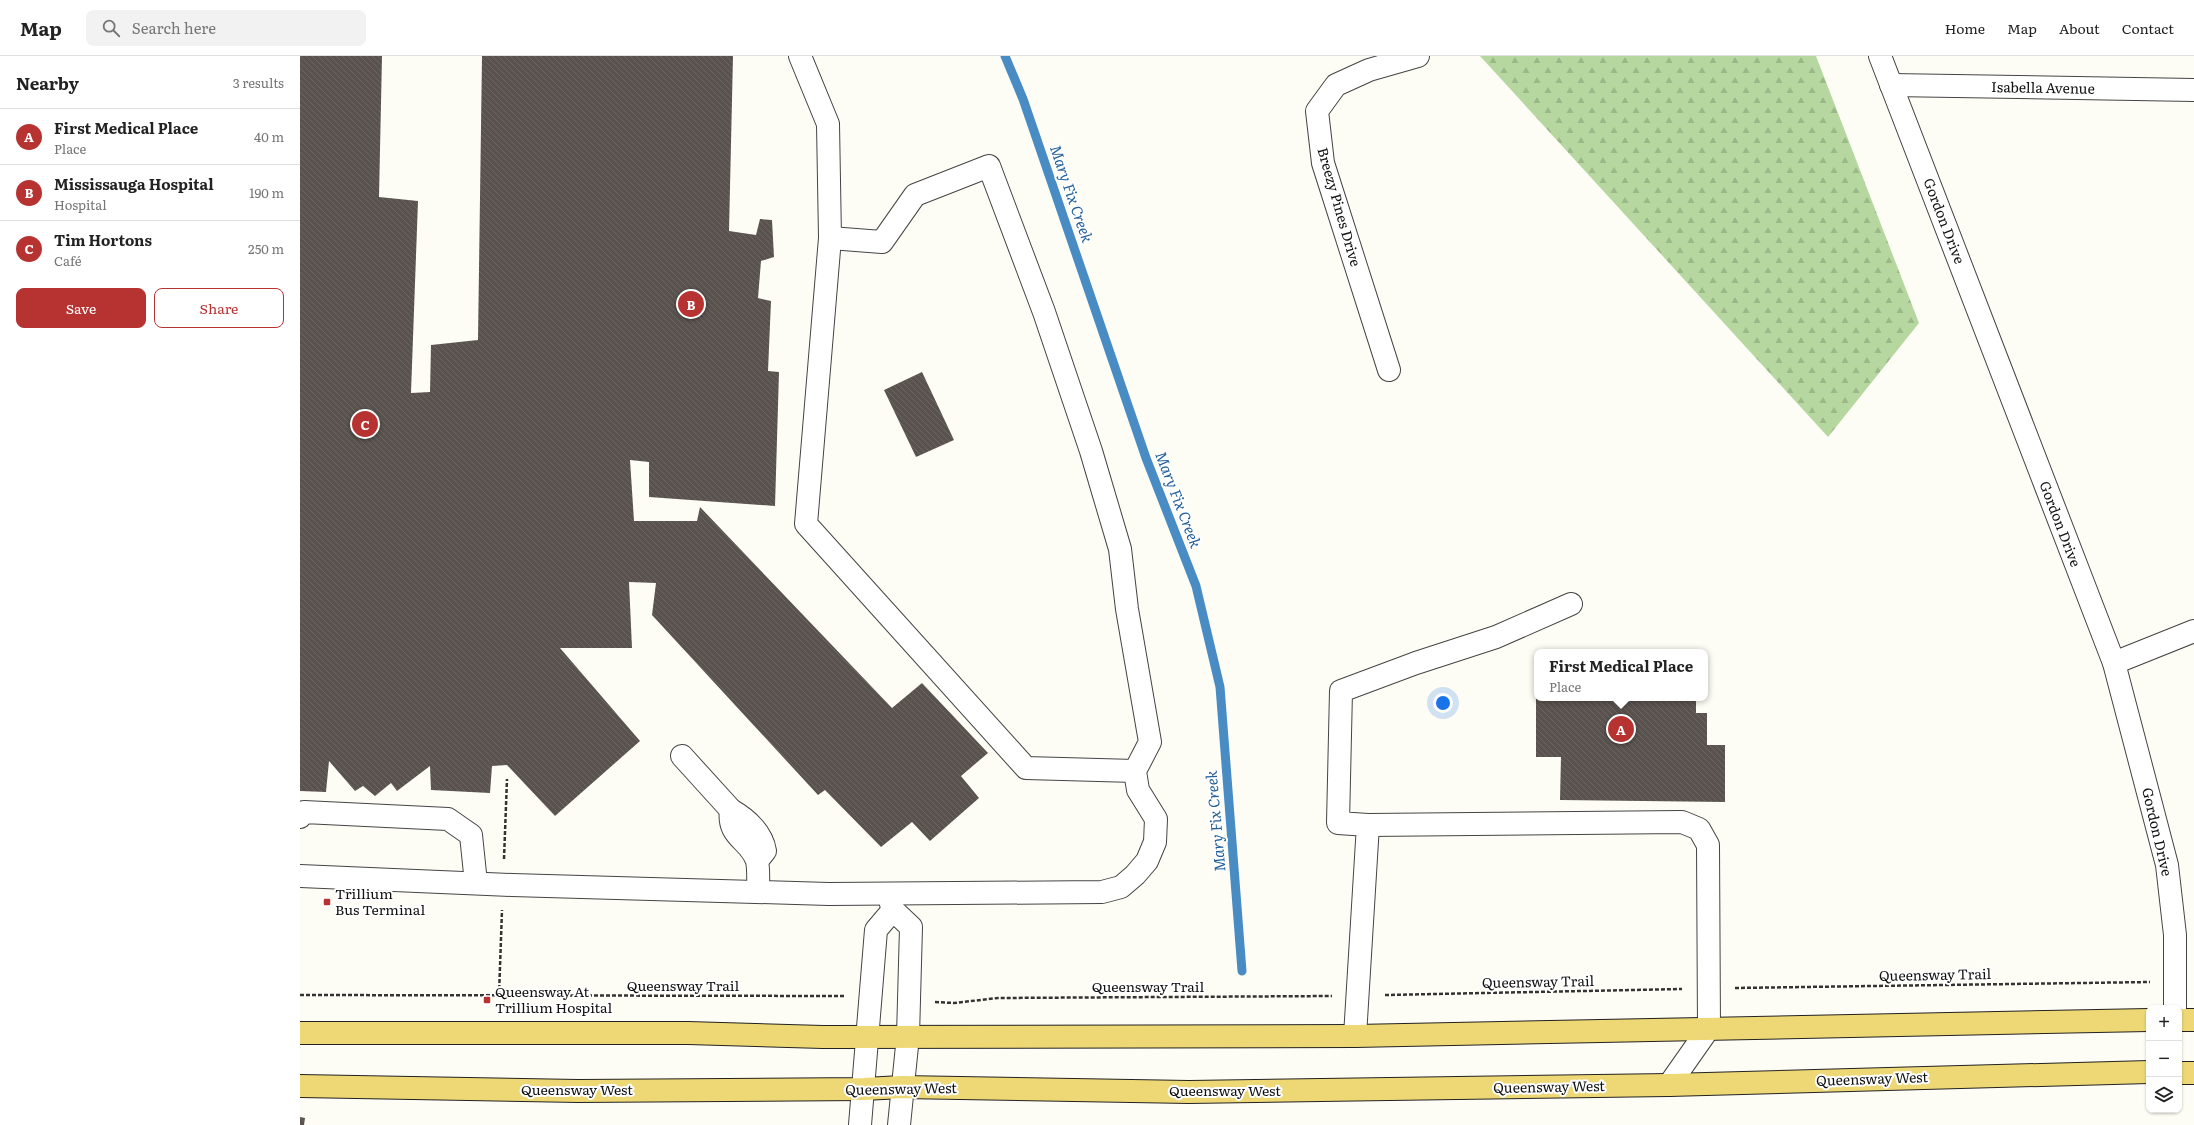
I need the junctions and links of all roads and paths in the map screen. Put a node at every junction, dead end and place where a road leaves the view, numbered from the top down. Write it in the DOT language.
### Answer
graph roads {
  1 [pos="800,56"];
  2 [pos="1418,56"];
  3 [pos="1880,56"];
  4 [pos="1891,85"];
  5 [pos="2194,90"];
  6 [pos="830,238"];
  7 [pos="1389,370"];
  8 [pos="1570,604"];
  9 [pos="2194,631"];
  10 [pos="2114,663"];
  11 [pos="682,756"];
  12 [pos="1134,772"];
  13 [pos="300,817"];
  14 [pos="1368,825"];
  15 [pos="300,876"];
  16 [pos="476,883"];
  17 [pos="758,892"];
  18 [pos="891,902"];
  19 [pos="2141,982"];
  20 [pos="1729,988"];
  21 [pos="1686,989"];
  22 [pos="300,995"];
  23 [pos="827,995"];
  24 [pos="1382,995"];
  25 [pos="1335,996"];
  26 [pos="954,1003"];
  27 [pos="2175,1005"];
  28 [pos="2146,1020"];
  29 [pos="2182,1020"];
  30 [pos="2194,1020"];
  31 [pos="1708,1028"];
  32 [pos="300,1033"];
  33 [pos="908,1036"];
  34 [pos="1355,1036"];
  35 [pos="868,1037"];
  36 [pos="2146,1072"];
  37 [pos="2182,1073"];
  38 [pos="2194,1073"];
  39 [pos="1669,1085"];
  40 [pos="300,1086"];
  41 [pos="902,1087"];
  42 [pos="864,1089"];
  43 [pos="860,1125"];
  44 [pos="898,1125"];
  1 -- 6 [label="street"];
  2 -- 7 [label="street, Breezy Pines Drive"];
  3 -- 4 [label="street, Gordon Drive"];
  4 -- 5 [label="street, Isabella Avenue"];
  4 -- 10 [label="street, Gordon Drive"];
  6 -- 12 [label="street"];
  6 -- 12 [label="street"];
  8 -- 14 [label="street"];
  9 -- 10 [label="street"];
  10 -- 27 [label="street, Gordon Drive"];
  11 -- 17 [label="street"];
  12 -- 18 [label="street"];
  13 -- 16 [label="street"];
  14 -- 31 [label="street"];
  14 -- 34 [label="street"];
  15 -- 16 [label="street"];
  16 -- 17 [label="street"];
  17 -- 18 [label="street"];
  18 -- 33 [label="street"];
  18 -- 35 [label="street"];
  19 -- 20 [label="path, Queensway Trail"];
  21 -- 24 [label="path, Queensway Trail"];
  22 -- 23 [label="path, Queensway Trail"];
  25 -- 26 [label="path, Queensway Trail"];
  28 -- 31 [label="main road"];
  29 -- 30 [label="main road"];
  31 -- 34 [label="main road"];
  31 -- 39 [label="street"];
  32 -- 35 [label="main road"];
  33 -- 34 [label="main road"];
  33 -- 35 [label="main road"];
  33 -- 41 [label="street"];
  35 -- 42 [label="street"];
  36 -- 39 [label="main road, Queensway West"];
  37 -- 38 [label="main road"];
  39 -- 41 [label="main road, Queensway West"];
  40 -- 42 [label="main road, Queensway West"];
  41 -- 42 [label="main road, Queensway West"];
  41 -- 44 [label="street"];
  42 -- 43 [label="street"];
}
